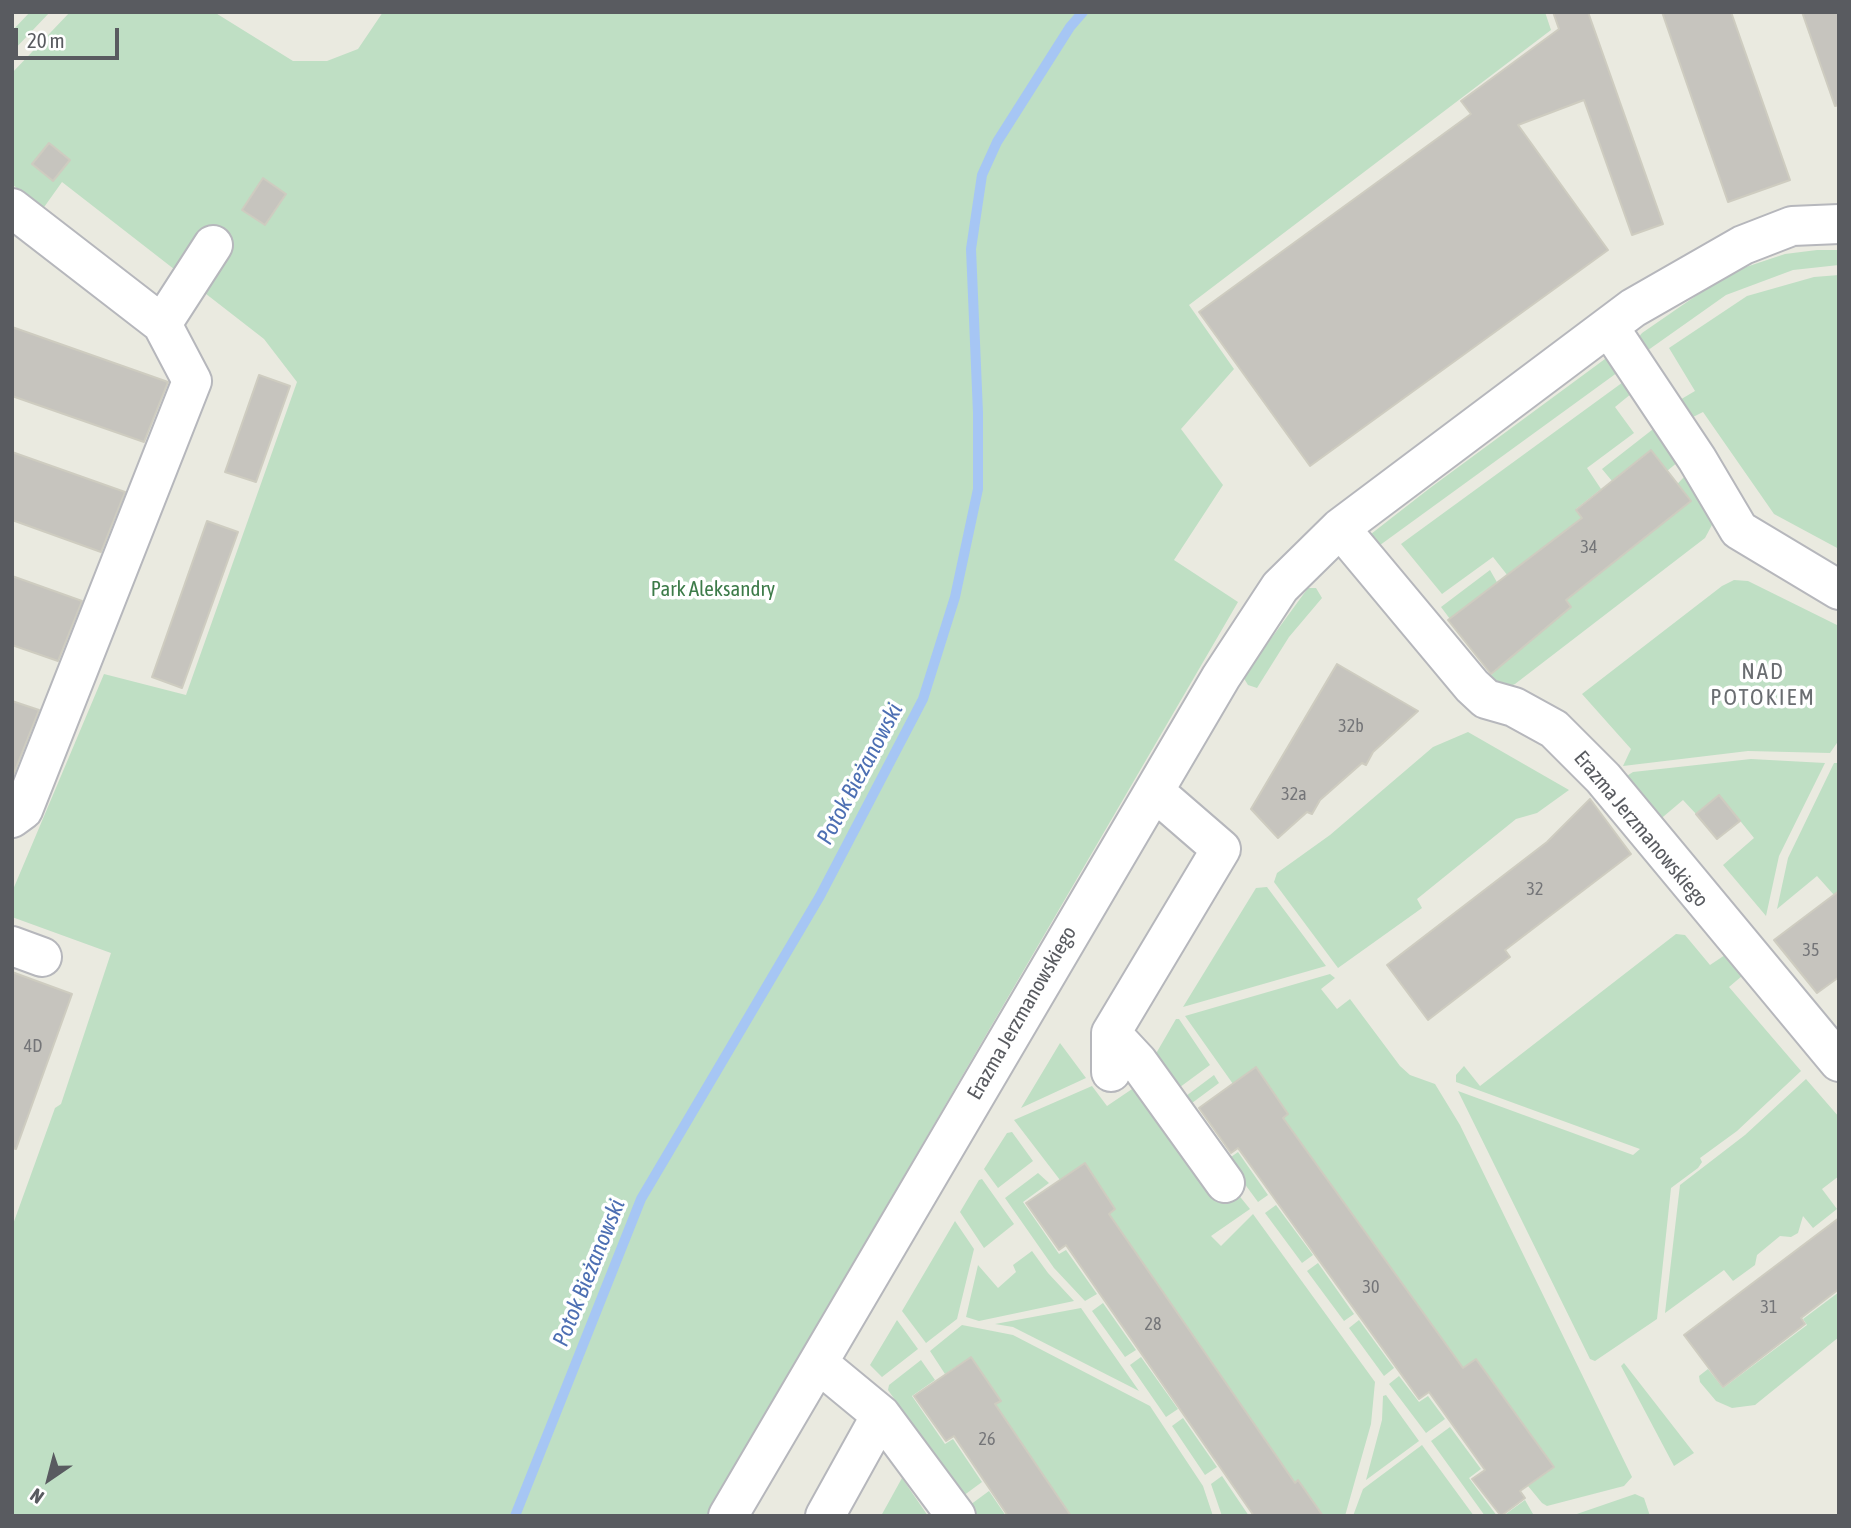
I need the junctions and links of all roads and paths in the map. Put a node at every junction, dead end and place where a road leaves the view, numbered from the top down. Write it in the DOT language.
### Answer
graph roads {
  1 [pos="12,208"];
  2 [pos="1839,224"];
  3 [pos="213,245"];
  4 [pos="162,324"];
  5 [pos="1609,327"];
  6 [pos="1339,528"];
  7 [pos="1839,590"];
  8 [pos="1153,792"];
  9 [pos="12,818"];
  10 [pos="1111,1033"];
  11 [pos="1839,1062"];
  12 [pos="1111,1072"];
  13 [pos="1225,1183"];
  14 [pos="818,1363"];
  15 [pos="881,1415"];
  16 [pos="728,1516"];
  17 [pos="825,1516"];
  18 [pos="956,1516"];
  1 -- 4 [label="street"];
  2 -- 5 [label="street, Erazma Jerzmanowskiego"];
  3 -- 4 [label="street"];
  4 -- 9 [label="street"];
  5 -- 6 [label="street, Erazma Jerzmanowskiego"];
  5 -- 7 [label="street"];
  6 -- 8 [label="street, Erazma Jerzmanowskiego"];
  6 -- 11 [label="street, Erazma Jerzmanowskiego"];
  8 -- 10 [label="street"];
  8 -- 14 [label="street, Erazma Jerzmanowskiego"];
  10 -- 12 [label="street"];
  10 -- 13 [label="street"];
  14 -- 15 [label="street"];
  14 -- 16 [label="street, Erazma Jerzmanowskiego"];
  15 -- 17 [label="street"];
  15 -- 18 [label="street"];
}
